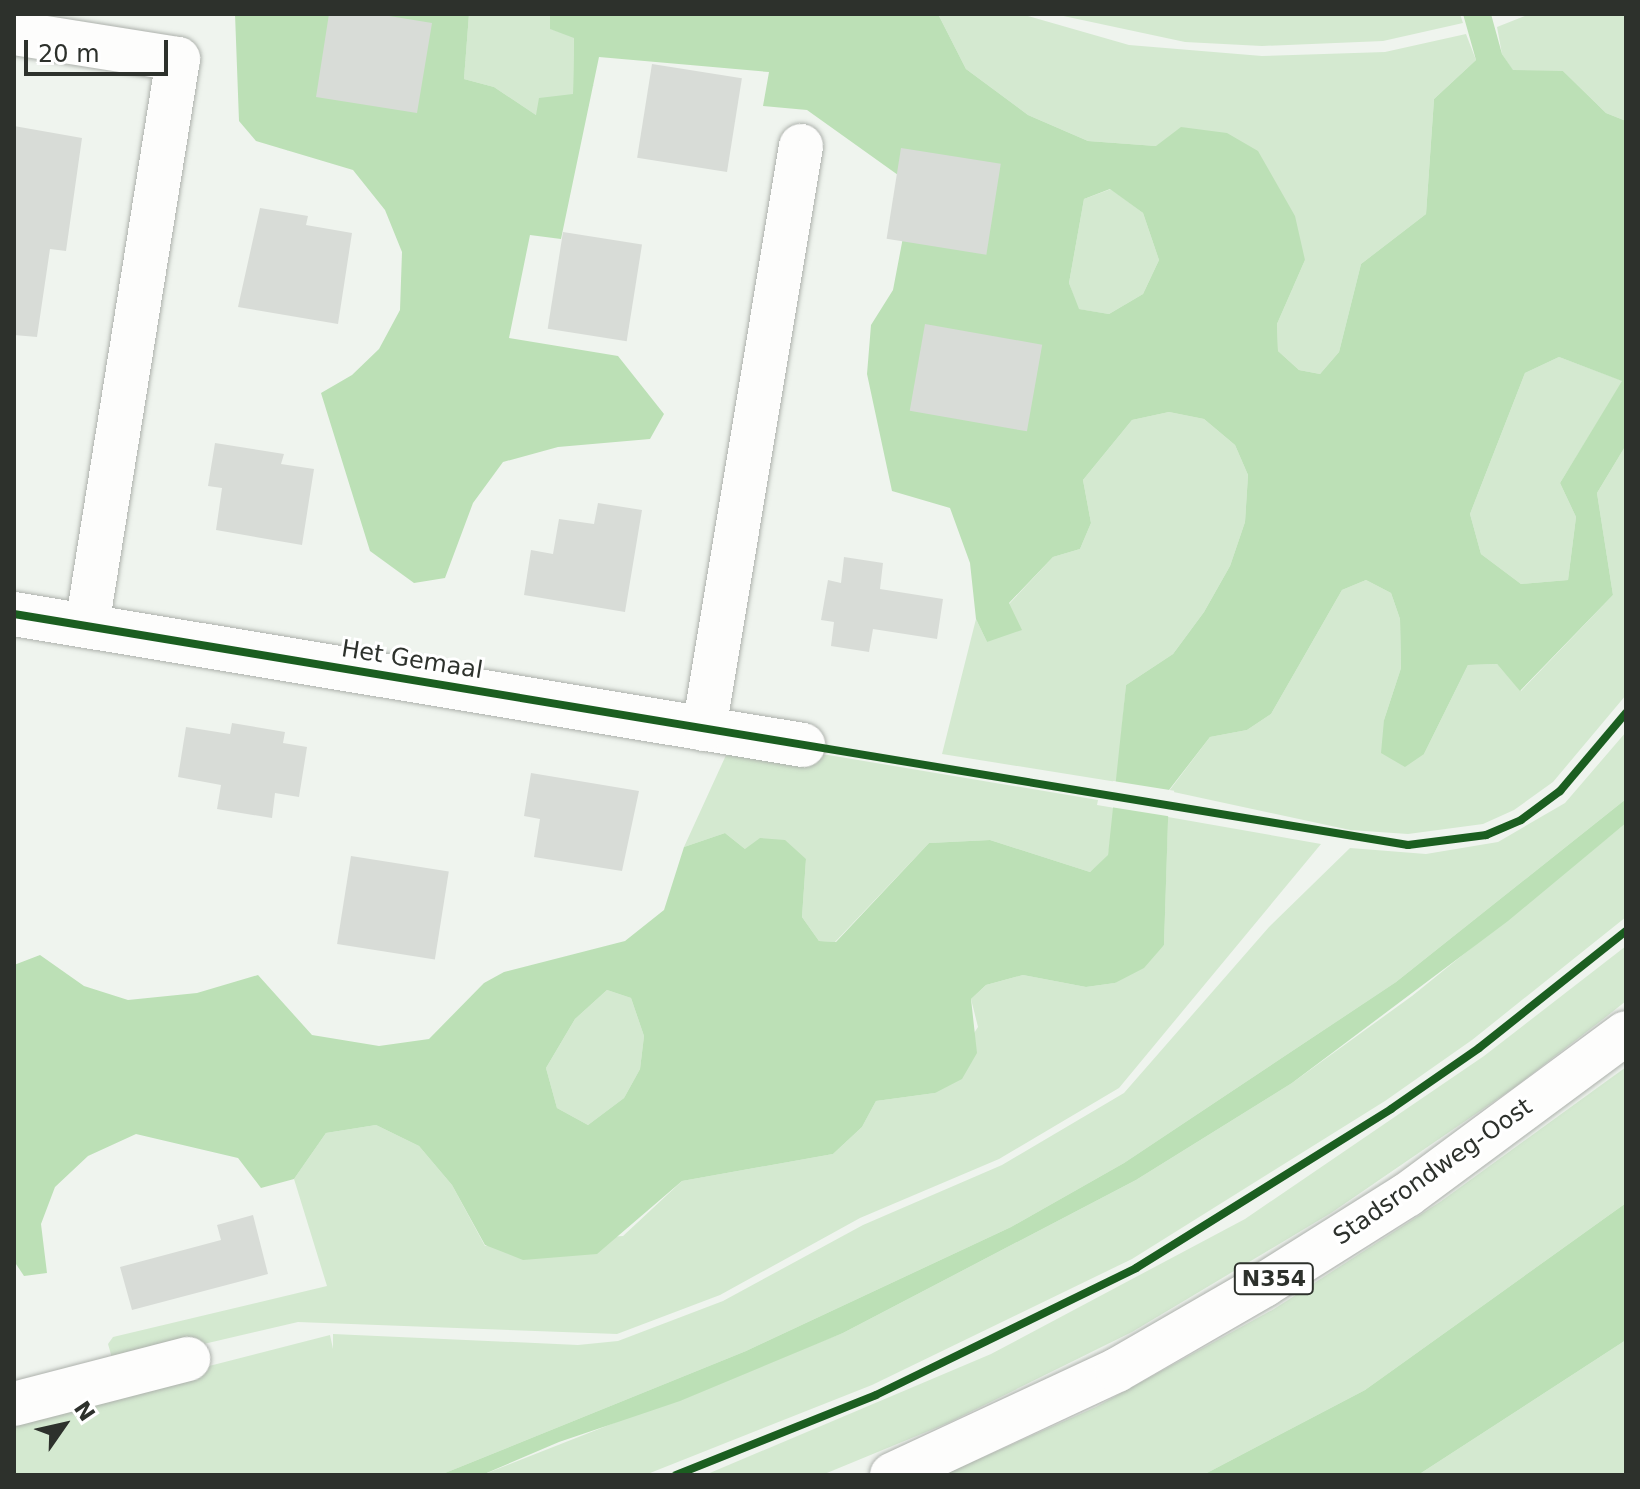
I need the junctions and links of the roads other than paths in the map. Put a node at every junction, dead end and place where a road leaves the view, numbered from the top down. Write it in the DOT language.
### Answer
graph roads {
  1 [pos="14,33"];
  2 [pos="801,146"];
  3 [pos="14,614"];
  4 [pos="87,626"];
  5 [pos="704,729"];
  6 [pos="803,745"];
  7 [pos="1626,1033"];
  8 [pos="188,1359"];
  9 [pos="14,1404"];
  10 [pos="892,1475"];
  1 -- 4 [label="street"];
  2 -- 5 [label="street"];
  3 -- 4 [label="street, Het Gemaal"];
  4 -- 5 [label="street, Het Gemaal"];
  5 -- 6 [label="street, Het Gemaal"];
  7 -- 10 [label="street, Stadsrondweg-Oost / N354"];
  8 -- 9 [label="street"];
}
